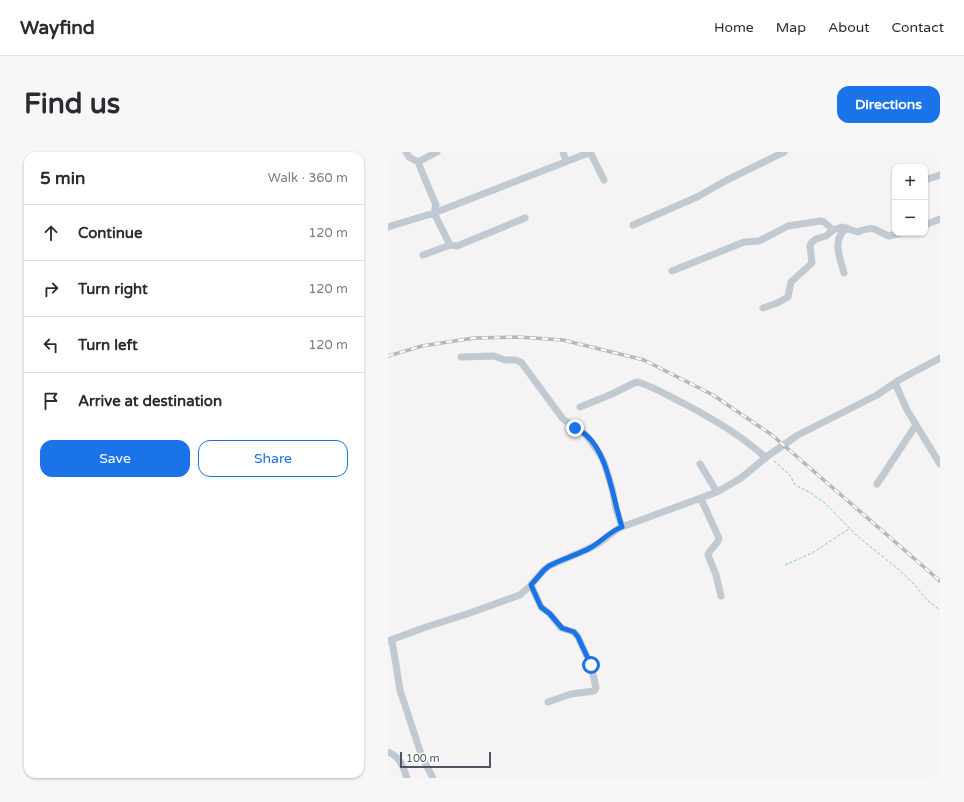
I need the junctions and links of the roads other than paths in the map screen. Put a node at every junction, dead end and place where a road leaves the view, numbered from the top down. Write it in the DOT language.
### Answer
graph roads {
  1 [pos="406,152"];
  2 [pos="437,152"];
  3 [pos="563,152"];
  4 [pos="590,152"];
  5 [pos="784,152"];
  6 [pos="566,161"];
  7 [pos="418,162"];
  8 [pos="940,175"];
  9 [pos="928,179"];
  10 [pos="604,180"];
  11 [pos="434,213"];
  12 [pos="525,218"];
  13 [pos="940,219"];
  14 [pos="928,224"];
  15 [pos="633,225"];
  16 [pos="388,227"];
  17 [pos="847,228"];
  18 [pos="833,230"];
  19 [pos="892,235"];
  20 [pos="450,245"];
  21 [pos="423,255"];
  22 [pos="672,271"];
  23 [pos="844,273"];
  24 [pos="763,308"];
  25 [pos="461,357"];
  26 [pos="940,358"];
  27 [pos="895,383"];
  28 [pos="580,407"];
  29 [pos="916,425"];
  30 [pos="767,457"];
  31 [pos="700,464"];
  32 [pos="940,464"];
  33 [pos="877,484"];
  34 [pos="717,492"];
  35 [pos="701,498"];
  36 [pos="622,527"];
  37 [pos="531,585"];
  38 [pos="721,596"];
  39 [pos="390,641"];
  40 [pos="548,702"];
  41 [pos="388,752"];
  42 [pos="407,778"];
  43 [pos="433,778"];
  1 -- 7 [label="street"];
  2 -- 7 [label="street"];
  3 -- 6 [label="street"];
  4 -- 6 [label="street"];
  4 -- 10 [label="street"];
  5 -- 15 [label="street"];
  6 -- 11 [label="street"];
  7 -- 11 [label="street"];
  8 -- 9 [label="street"];
  11 -- 16 [label="street"];
  11 -- 20 [label="street"];
  12 -- 20 [label="street"];
  13 -- 14 [label="street"];
  17 -- 18 [label="street"];
  17 -- 19 [label="street"];
  17 -- 23 [label="street"];
  18 -- 22 [label="street"];
  18 -- 24 [label="street"];
  20 -- 21 [label="street"];
  25 -- 36 [label="street"];
  26 -- 27 [label="street"];
  27 -- 29 [label="street"];
  27 -- 30 [label="street"];
  28 -- 30 [label="street"];
  29 -- 32 [label="street"];
  29 -- 33 [label="street"];
  30 -- 34 [label="street"];
  31 -- 34 [label="street"];
  34 -- 35 [label="street"];
  35 -- 36 [label="street"];
  35 -- 38 [label="street"];
  36 -- 37 [label="street"];
  37 -- 39 [label="street"];
  37 -- 40 [label="street"];
  39 -- 43 [label="street"];
  41 -- 42 [label="street"];
}
